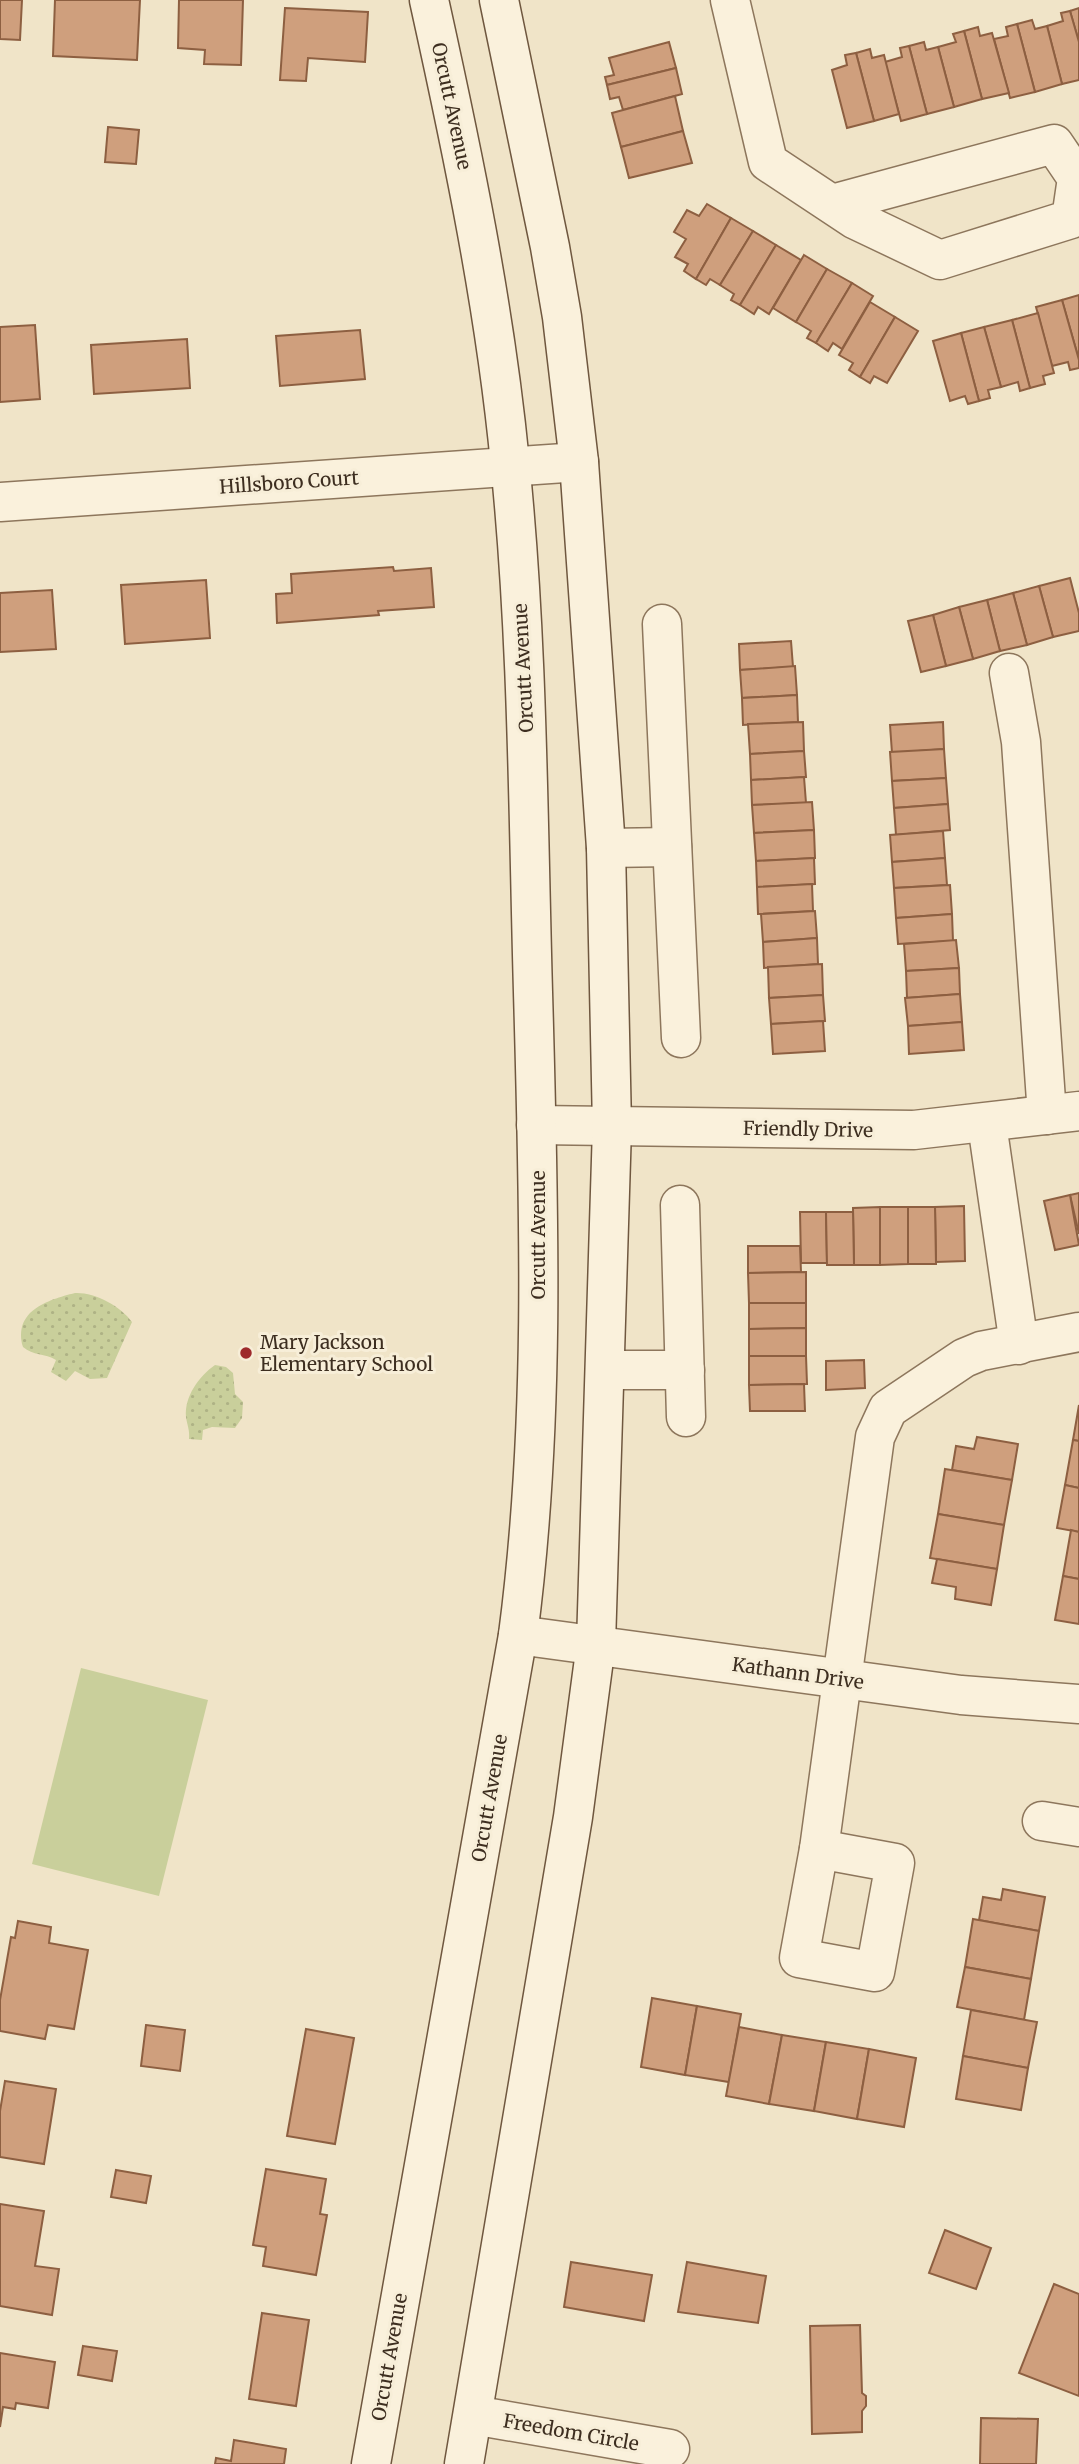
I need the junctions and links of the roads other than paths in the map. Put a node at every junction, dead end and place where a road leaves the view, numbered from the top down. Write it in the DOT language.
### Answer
graph roads {
  1 [pos="429,0"];
  2 [pos="499,0"];
  3 [pos="730,0"];
  4 [pos="832,204"];
  5 [pos="579,462"];
  6 [pos="511,467"];
  7 [pos="0,502"];
  8 [pos="662,624"];
  9 [pos="1009,673"];
  10 [pos="672,847"];
  11 [pos="606,848"];
  12 [pos="681,1038"];
  13 [pos="1063,1113"];
  14 [pos="987,1124"];
  15 [pos="536,1125"];
  16 [pos="612,1127"];
  17 [pos="680,1205"];
  18 [pos="1079,1332"];
  19 [pos="1019,1345"];
  20 [pos="607,1370"];
  21 [pos="685,1370"];
  22 [pos="686,1417"];
  23 [pos="518,1635"];
  24 [pos="596,1644"];
  25 [pos="844,1680"];
  26 [pos="1079,1704"];
  27 [pos="819,1849"];
  28 [pos="473,2415"];
  29 [pos="670,2449"];
  30 [pos="371,2464"];
  31 [pos="464,2464"];
  1 -- 6 [label="main road, Orcutt Avenue"];
  2 -- 5 [label="main road"];
  3 -- 4 [label="main road"];
  4 -- 4 [label="main road"];
  5 -- 6 [label="main road, Hillsboro Court"];
  5 -- 11 [label="main road"];
  6 -- 7 [label="main road, Hillsboro Court"];
  6 -- 15 [label="main road, Orcutt Avenue"];
  8 -- 10 [label="main road"];
  9 -- 13 [label="main road"];
  10 -- 11 [label="main road"];
  10 -- 12 [label="main road"];
  11 -- 16 [label="main road"];
  13 -- 14 [label="main road, Friendly Drive"];
  14 -- 16 [label="main road, Friendly Drive"];
  14 -- 19 [label="main road"];
  15 -- 16 [label="main road, Friendly Drive"];
  15 -- 23 [label="main road, Orcutt Avenue"];
  16 -- 20 [label="main road"];
  17 -- 21 [label="main road"];
  18 -- 19 [label="main road"];
  19 -- 25 [label="main road"];
  20 -- 21 [label="main road"];
  20 -- 24 [label="main road"];
  21 -- 22 [label="main road"];
  23 -- 24 [label="main road, Kathann Drive"];
  23 -- 30 [label="main road, Orcutt Avenue"];
  24 -- 25 [label="main road, Kathann Drive"];
  24 -- 28 [label="main road"];
  25 -- 26 [label="main road, Kathann Drive"];
  25 -- 27 [label="main road"];
  28 -- 29 [label="main road, Freedom Circle"];
  28 -- 31 [label="main road"];
}
